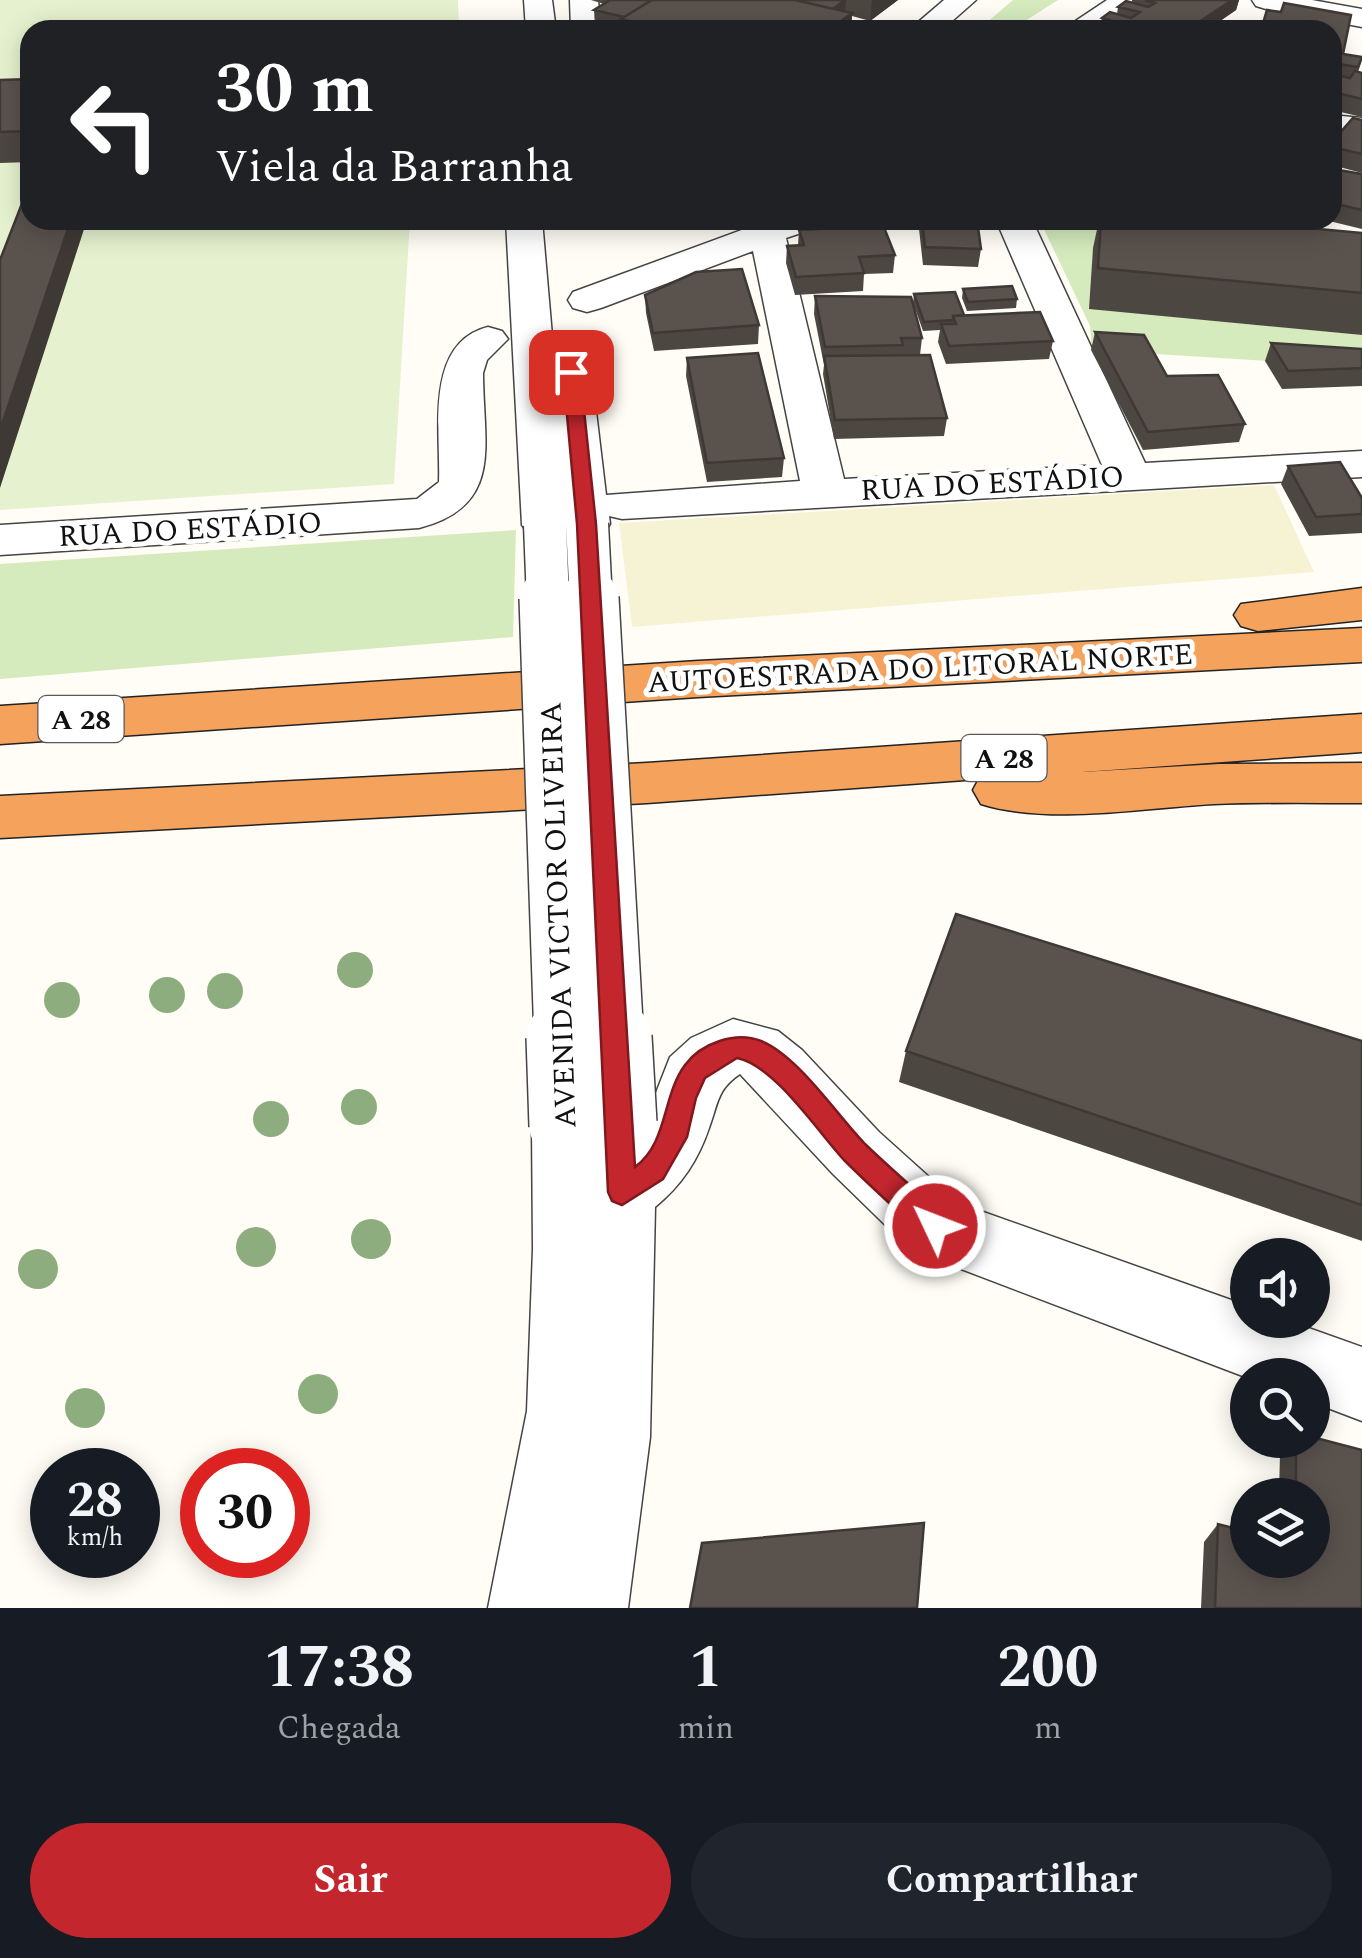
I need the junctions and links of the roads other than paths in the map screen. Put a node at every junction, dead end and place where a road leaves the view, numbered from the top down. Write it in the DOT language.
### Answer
graph roads {
  1 [pos="962,0"];
  2 [pos="1127,0"];
  3 [pos="1266,0"];
  4 [pos="1362,18"];
  5 [pos="937,20"];
  6 [pos="1094,20"];
  7 [pos="526,230"];
  8 [pos="557,230"];
  9 [pos="769,230"];
  10 [pos="786,230"];
  11 [pos="1018,230"];
  12 [pos="587,300"];
  13 [pos="488,339"];
  14 [pos="1362,464"];
  15 [pos="1129,476"];
  16 [pos="825,492"];
  17 [pos="585,518"];
  18 [pos="0,540"];
  19 [pos="1362,604"];
  20 [pos="1362,645"];
  21 [pos="698,679"];
  22 [pos="0,725"];
  23 [pos="1362,733"];
  24 [pos="647,783"];
  25 [pos="1362,784"];
  26 [pos="0,817"];
  27 [pos="603,1147"];
  28 [pos="1362,1384"];
  29 [pos="528,1608"];
  30 [pos="587,1608"];
  1 -- 5 [label="street"];
  2 -- 6 [label="street"];
  3 -- 4 [label="street"];
  7 -- 17 [label="street, AVENIDA VICTOR OLIVEIRA"];
  8 -- 17 [label="street, AVENIDA VICTOR OLIVEIRA"];
  9 -- 12 [label="street"];
  10 -- 16 [label="street"];
  11 -- 15 [label="street"];
  13 -- 18 [label="street, RUA DO ESTÁDIO"];
  14 -- 15 [label="street, RUA DO ESTÁDIO"];
  15 -- 16 [label="street, RUA DO ESTÁDIO"];
  16 -- 17 [label="street, RUA DO ESTÁDIO"];
  17 -- 27 [label="street, AVENIDA VICTOR OLIVEIRA, bridge"];
  19 -- 21 [label="highway"];
  20 -- 21 [label="highway, AUTOESTRADA DO LITORAL NORTE / A 28"];
  21 -- 22 [label="highway, AUTOESTRADA DO LITORAL NORTE / A 28"];
  23 -- 24 [label="highway, A 28"];
  24 -- 25 [label="highway"];
  24 -- 26 [label="highway, A 28"];
  27 -- 28 [label="street"];
  27 -- 29 [label="street, AVENIDA VICTOR OLIVEIRA"];
  27 -- 30 [label="street, AVENIDA VICTOR OLIVEIRA"];
}
